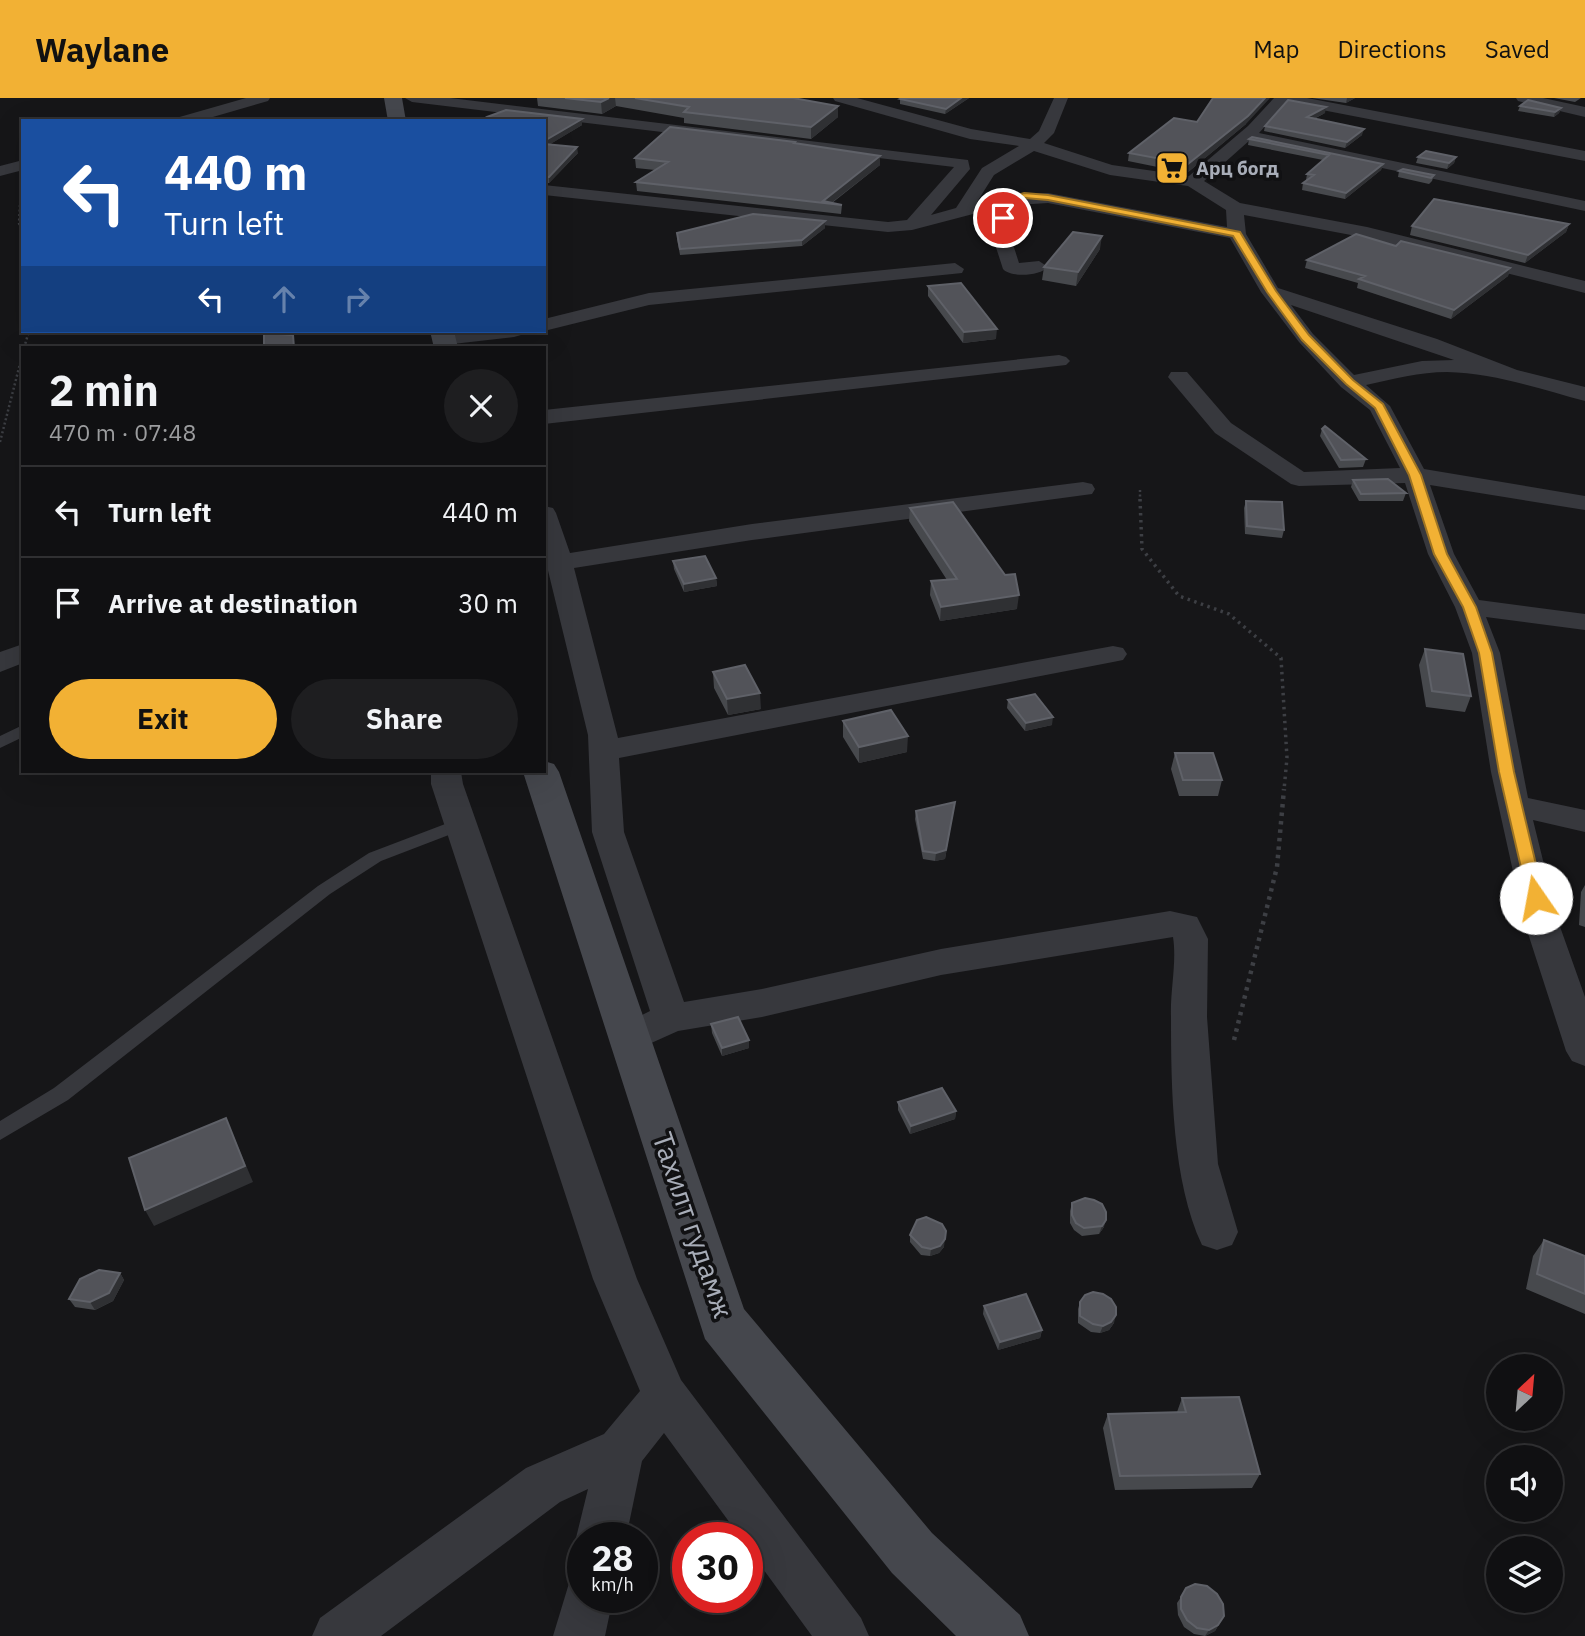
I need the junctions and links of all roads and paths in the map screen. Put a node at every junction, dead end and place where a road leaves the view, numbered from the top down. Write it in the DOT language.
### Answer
graph roads {
  1 [pos="263,98"];
  2 [pos="393,98"];
  3 [pos="412,98"];
  4 [pos="840,98"];
  5 [pos="1061,98"];
  6 [pos="1283,98"];
  7 [pos="1523,98"];
  8 [pos="1585,112"];
  9 [pos="188,119"];
  10 [pos="397,119"];
  11 [pos="1247,135"];
  12 [pos="1034,144"];
  13 [pos="1585,156"];
  14 [pos="1193,182"];
  15 [pos="546,190"];
  16 [pos="21,196"];
  17 [pos="1006,201"];
  18 [pos="1585,206"];
  19 [pos="1235,208"];
  20 [pos="961,213"];
  21 [pos="912,225"];
  22 [pos="21,229"];
  23 [pos="1237,234"];
  24 [pos="1039,267"];
  25 [pos="955,268"];
  26 [pos="1585,287"];
  27 [pos="1272,292"];
  28 [pos="546,325"];
  29 [pos="503,333"];
  30 [pos="477,338"];
  31 [pos="444,339"];
  32 [pos="21,358"];
  33 [pos="1059,362"];
  34 [pos="1179,377"];
  35 [pos="1520,379"];
  36 [pos="1349,382"];
  37 [pos="1585,394"];
  38 [pos="546,417"];
  39 [pos="0,442"];
  40 [pos="1415,475"];
  41 [pos="1266,479"];
  42 [pos="1299,479"];
  43 [pos="1083,489"];
  44 [pos="1140,490"];
  45 [pos="1585,503"];
  46 [pos="546,520"];
  47 [pos="559,563"];
  48 [pos="1469,607"];
  49 [pos="1585,622"];
  50 [pos="21,653"];
  51 [pos="1113,654"];
  52 [pos="0,663"];
  53 [pos="21,731"];
  54 [pos="0,744"];
  55 [pos="603,751"];
  56 [pos="446,773"];
  57 [pos="541,773"];
  58 [pos="1516,806"];
  59 [pos="1585,821"];
  60 [pos="461,824"];
  61 [pos="1571,967"];
  62 [pos="671,1018"];
  63 [pos="629,1038"];
  64 [pos="1234,1040"];
  65 [pos="1585,1051"];
  66 [pos="0,1131"];
  67 [pos="1217,1232"];
  68 [pos="665,1395"];
  69 [pos="621,1450"];
  70 [pos="605,1522"];
  71 [pos="584,1613"];
  72 [pos="338,1636"];
  73 [pos="579,1636"];
  74 [pos="843,1636"];
  75 [pos="999,1636"];
  1 -- 9 [label="street"];
  2 -- 10 [label="main road"];
  3 -- 21 [label="street"];
  4 -- 12 [label="street"];
  5 -- 12 [label="street"];
  6 -- 11 [label="street"];
  6 -- 13 [label="street"];
  7 -- 8 [label="street"];
  11 -- 14 [label="street"];
  11 -- 18 [label="street"];
  12 -- 14 [label="street"];
  12 -- 20 [label="street"];
  14 -- 19 [label="street"];
  15 -- 21 [label="street"];
  16 -- 22 [label="path"];
  17 -- 20 [label="street"];
  17 -- 23 [label="street"];
  17 -- 24 [label="street"];
  19 -- 23 [label="street"];
  19 -- 26 [label="street"];
  20 -- 21 [label="street"];
  23 -- 27 [label="street"];
  25 -- 28 [label="street"];
  27 -- 35 [label="street"];
  27 -- 36 [label="street"];
  29 -- 30 [label="street"];
  30 -- 31 [label="street"];
  32 -- 39 [label="path"];
  33 -- 38 [label="street"];
  34 -- 42 [label="street"];
  35 -- 36 [label="street"];
  35 -- 37 [label="street"];
  36 -- 40 [label="street"];
  40 -- 42 [label="street"];
  40 -- 45 [label="street"];
  40 -- 48 [label="street"];
  41 -- 42 [label="street"];
  43 -- 47 [label="street"];
  44 -- 64 [label="path"];
  46 -- 47 [label="street"];
  47 -- 55 [label="street"];
  48 -- 49 [label="street"];
  48 -- 58 [label="street"];
  50 -- 52 [label="street"];
  51 -- 55 [label="street"];
  53 -- 54 [label="lane"];
  55 -- 62 [label="street"];
  56 -- 60 [label="street"];
  57 -- 63 [label="main road, Тахилт гудамж"];
  58 -- 59 [label="street"];
  58 -- 61 [label="street"];
  60 -- 66 [label="lane"];
  60 -- 68 [label="street"];
  61 -- 65 [label="street"];
  62 -- 63 [label="street"];
  62 -- 67 [label="street"];
  63 -- 75 [label="main road, Тахилт гудамж"];
  68 -- 69 [label="street"];
  68 -- 74 [label="street"];
  69 -- 70 [label="street"];
  69 -- 72 [label="street"];
  71 -- 73 [label="street"];
}
